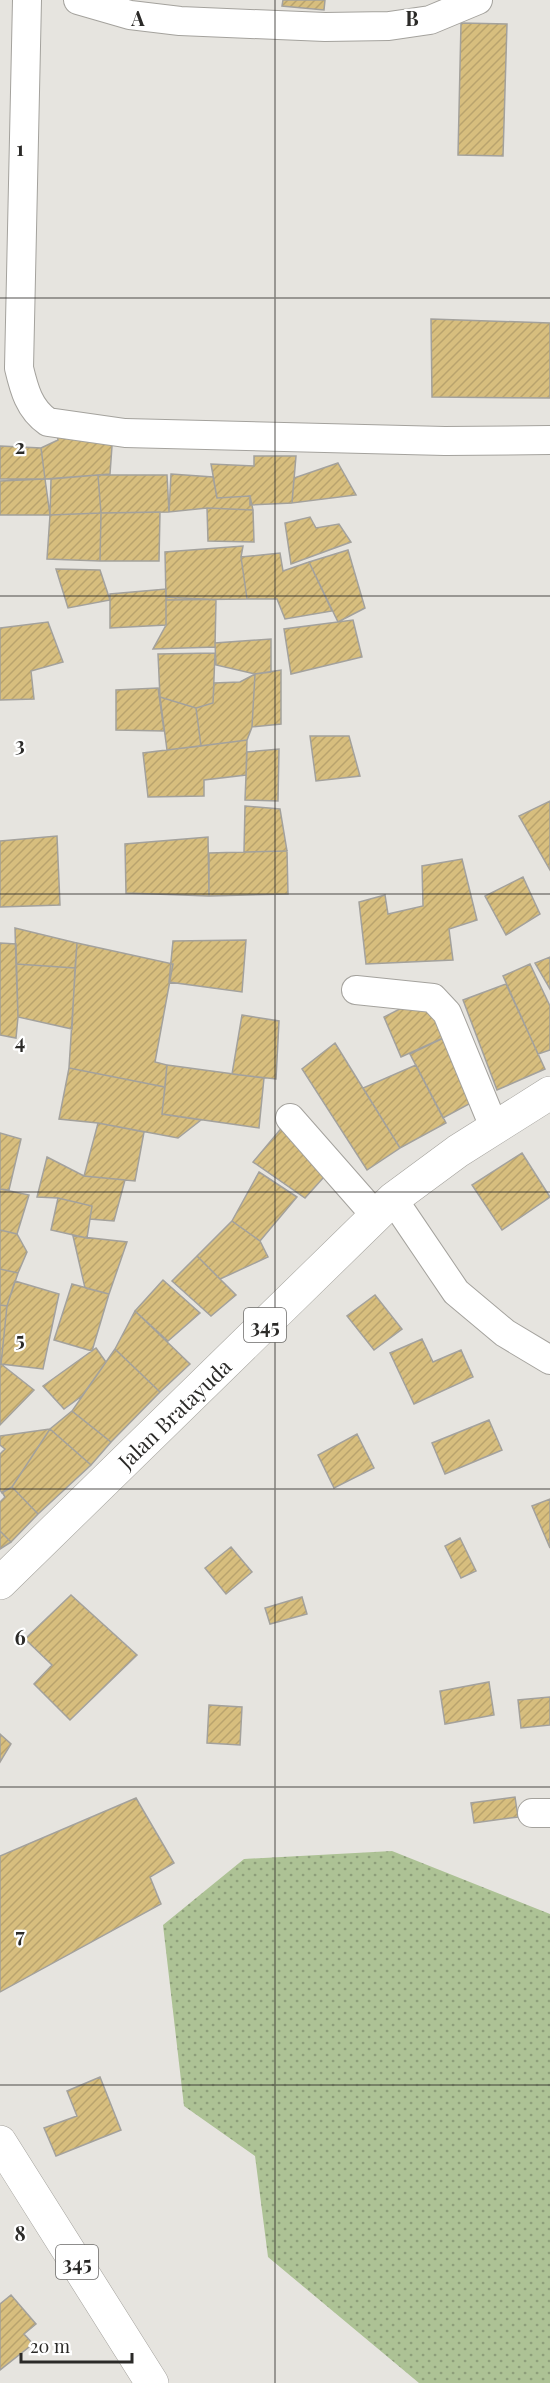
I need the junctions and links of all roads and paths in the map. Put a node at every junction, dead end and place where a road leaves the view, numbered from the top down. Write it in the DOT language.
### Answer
graph roads {
  1 [pos="27,0"];
  2 [pos="78,0"];
  3 [pos="478,0"];
  4 [pos="550,440"];
  5 [pos="356,990"];
  6 [pos="550,1093"];
  7 [pos="290,1118"];
  8 [pos="494,1127"];
  9 [pos="385,1208"];
  10 [pos="550,1360"];
  11 [pos="0,1583"];
  12 [pos="0,2142"];
  13 [pos="152,2383"];
  1 -- 4 [label="street"];
  2 -- 3 [label="street"];
  5 -- 8 [label="street"];
  6 -- 8 [label="main road, Jalan Bratayuda / 345"];
  7 -- 9 [label="street"];
  8 -- 9 [label="main road, Jalan Bratayuda / 345"];
  9 -- 10 [label="street"];
  9 -- 11 [label="main road, Jalan Bratayuda / 345"];
  12 -- 13 [label="main road, 345"];
}
